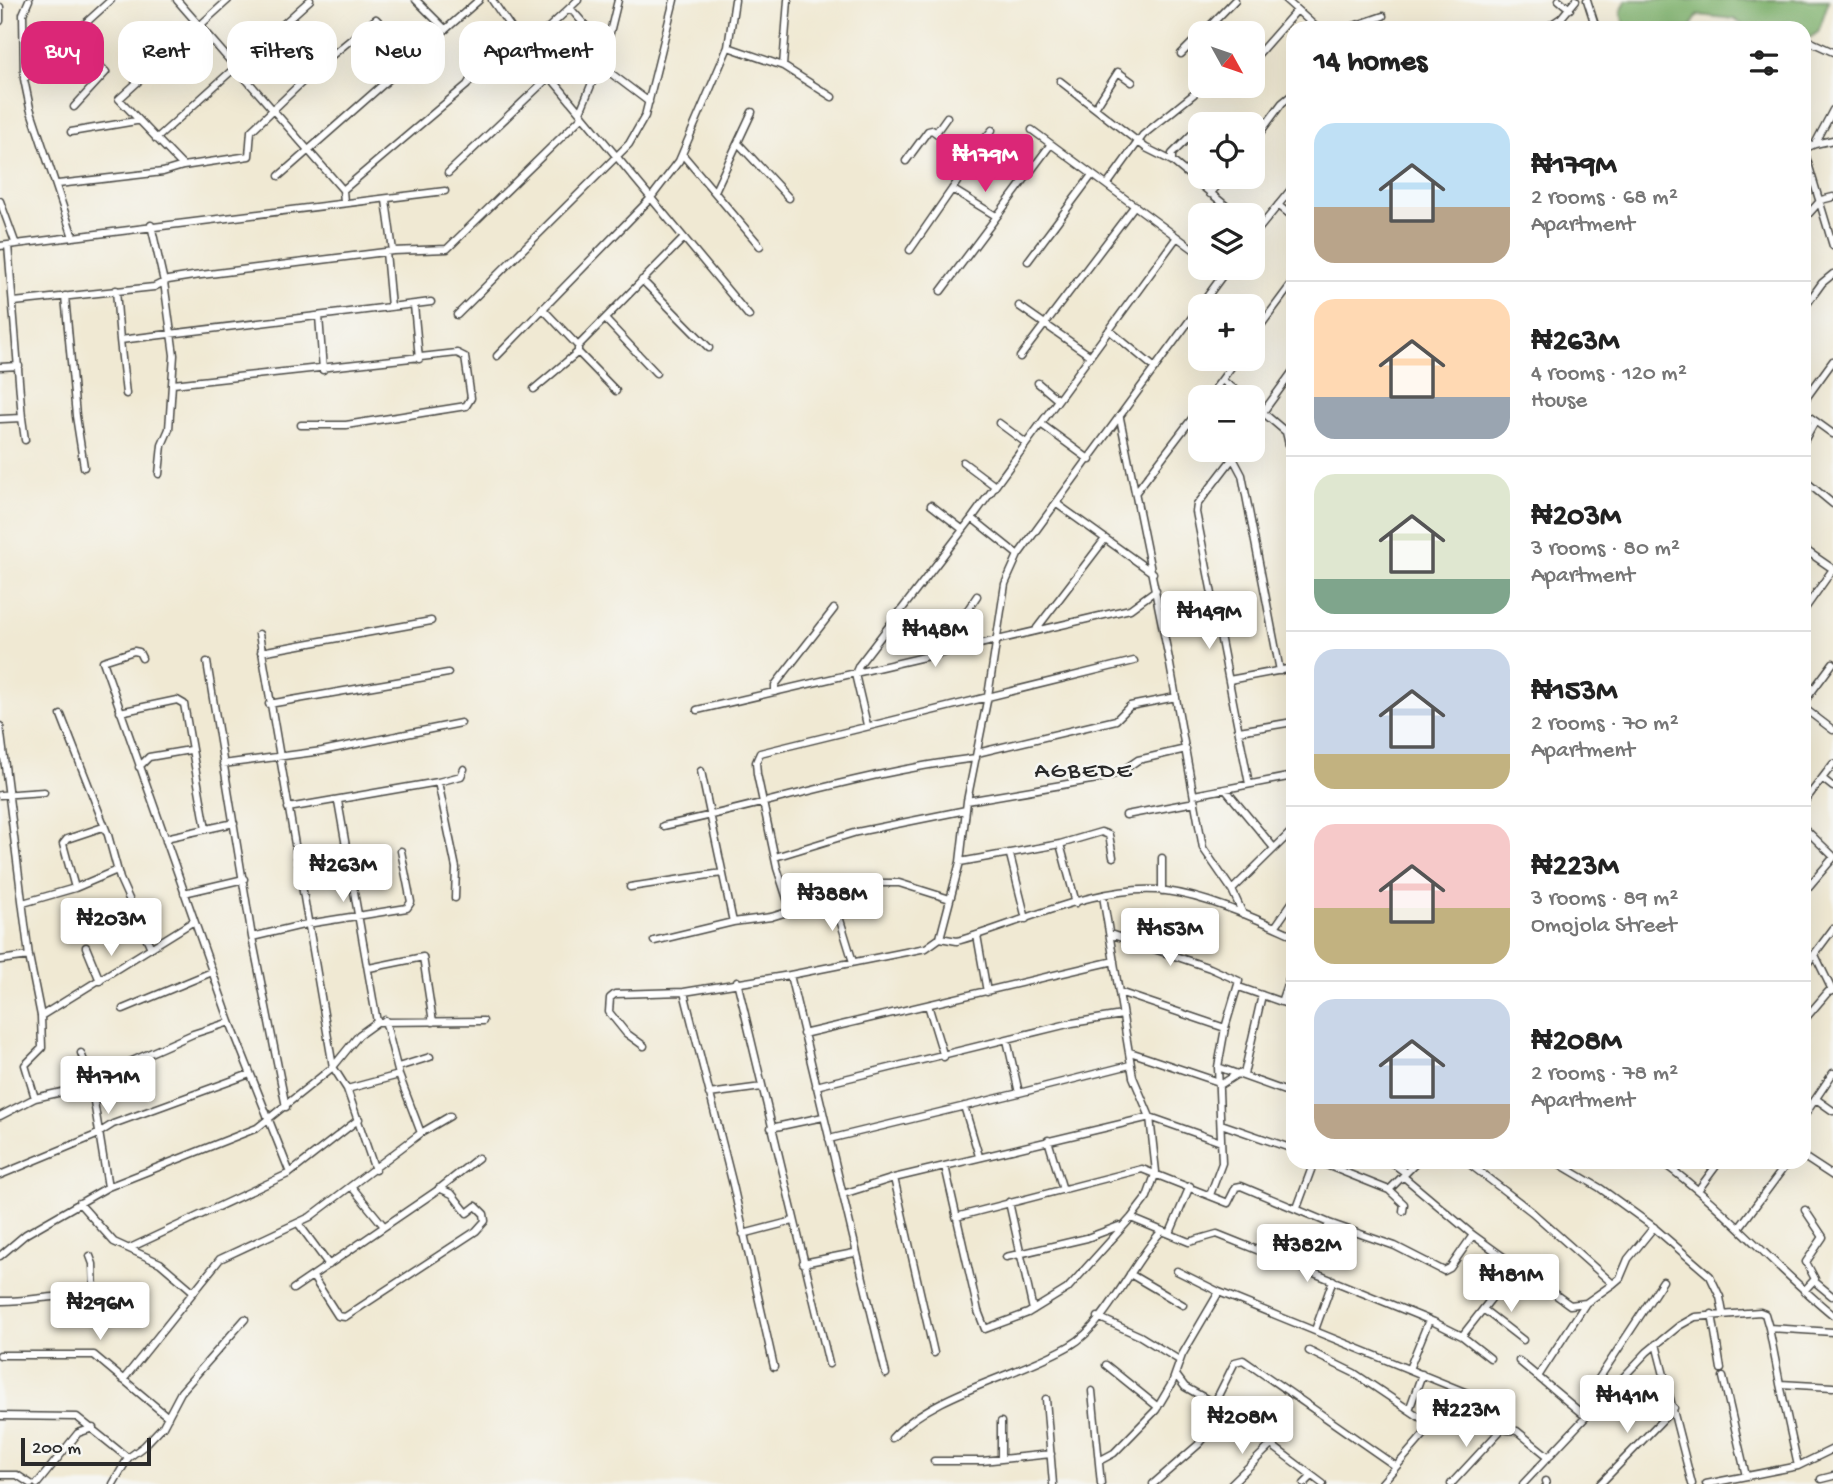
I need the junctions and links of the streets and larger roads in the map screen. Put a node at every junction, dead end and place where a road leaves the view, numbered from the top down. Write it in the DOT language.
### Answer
graph roads {
  1 [pos="29,0"];
  2 [pos="111,0"];
  3 [pos="177,0"];
  4 [pos="228,0"];
  5 [pos="310,0"];
  6 [pos="416,0"];
  7 [pos="479,0"];
  8 [pos="492,0"];
  9 [pos="578,0"];
  10 [pos="618,0"];
  11 [pos="674,0"];
  12 [pos="735,0"];
  13 [pos="788,0"];
  14 [pos="1235,0"];
  15 [pos="1286,0"];
  16 [pos="1559,0"];
  17 [pos="1576,0"];
  18 [pos="1587,0"];
  19 [pos="0,7"];
  20 [pos="570,8"];
  21 [pos="1570,9"];
  22 [pos="1297,10"];
  23 [pos="1383,16"];
  24 [pos="0,21"];
  25 [pos="23,21"];
  26 [pos="88,21"];
  27 [pos="196,21"];
  28 [pos="205,21"];
  29 [pos="287,21"];
  30 [pos="437,21"];
  31 [pos="506,21"];
  32 [pos="556,21"];
  33 [pos="581,21"];
  34 [pos="613,21"];
  35 [pos="1214,21"];
  36 [pos="1287,21"];
  37 [pos="1309,21"];
  38 [pos="1368,21"];
  39 [pos="1555,21"];
  40 [pos="1594,21"];
  41 [pos="1286,22"];
  42 [pos="445,29"];
  43 [pos="213,40"];
  44 [pos="351,41"];
  45 [pos="1811,42"];
  46 [pos="1265,46"];
  47 [pos="728,47"];
  48 [pos="1188,47"];
  49 [pos="1833,52"];
  50 [pos="1181,54"];
  51 [pos="227,56"];
  52 [pos="783,66"];
  53 [pos="227,76"];
  54 [pos="616,77"];
  55 [pos="1060,81"];
  56 [pos="1132,82"];
  57 [pos="25,84"];
  58 [pos="95,84"];
  59 [pos="136,84"];
  60 [pos="252,84"];
  61 [pos="383,84"];
  62 [pos="468,84"];
  63 [pos="542,84"];
  64 [pos="557,84"];
  65 [pos="593,84"];
  66 [pos="832,97"];
  67 [pos="1189,98"];
  68 [pos="1286,100"];
  69 [pos="649,102"];
  70 [pos="75,107"];
  71 [pos="1095,108"];
  72 [pos="274,109"];
  73 [pos="1833,110"];
  74 [pos="752,113"];
  75 [pos="581,114"];
  76 [pos="947,117"];
  77 [pos="136,121"];
  78 [pos="1265,126"];
  79 [pos="992,130"];
  80 [pos="1032,130"];
  81 [pos="937,131"];
  82 [pos="71,132"];
  83 [pos="1188,138"];
  84 [pos="156,139"];
  85 [pos="1833,140"];
  86 [pos="1139,141"];
  87 [pos="738,143"];
  88 [pos="1051,144"];
  89 [pos="1815,144"];
  90 [pos="1811,146"];
  91 [pos="310,151"];
  92 [pos="683,155"];
  93 [pos="617,158"];
  94 [pos="969,159"];
  95 [pos="1172,160"];
  96 [pos="906,161"];
  97 [pos="183,166"];
  98 [pos="1811,170"];
  99 [pos="448,173"];
  100 [pos="1092,175"];
  101 [pos="279,176"];
  102 [pos="957,182"];
  103 [pos="58,184"];
  104 [pos="1107,185"];
  105 [pos="952,189"];
  106 [pos="1214,189"];
  107 [pos="343,190"];
  108 [pos="445,191"];
  109 [pos="715,191"];
  110 [pos="961,192"];
  111 [pos="1210,194"];
  112 [pos="1286,195"];
  113 [pos="1833,197"];
  114 [pos="789,198"];
  115 [pos="650,199"];
  116 [pos="386,200"];
  117 [pos="1821,200"];
  118 [pos="0,201"];
  119 [pos="344,202"];
  120 [pos="1222,203"];
  121 [pos="1135,205"];
  122 [pos="1278,205"];
  123 [pos="1286,211"];
  124 [pos="1811,211"];
  125 [pos="996,216"];
  126 [pos="1265,220"];
  127 [pos="151,225"];
  128 [pos="74,237"];
  129 [pos="1177,237"];
  130 [pos="684,238"];
  131 [pos="11,244"];
  132 [pos="1188,245"];
  133 [pos="0,246"];
  134 [pos="760,246"];
  135 [pos="1833,246"];
  136 [pos="910,250"];
  137 [pos="389,251"];
  138 [pos="1028,261"];
  139 [pos="1833,274"];
  140 [pos="642,280"];
  141 [pos="164,282"];
  142 [pos="116,290"];
  143 [pos="941,291"];
  144 [pos="1286,291"];
  145 [pos="65,296"];
  146 [pos="1811,298"];
  147 [pos="14,302"];
  148 [pos="431,302"];
  149 [pos="414,305"];
  150 [pos="1019,306"];
  151 [pos="391,307"];
  152 [pos="542,308"];
  153 [pos="457,315"];
  154 [pos="319,316"];
  155 [pos="749,316"];
  156 [pos="605,319"];
  157 [pos="1265,320"];
  158 [pos="1188,323"];
  159 [pos="1046,324"];
  160 [pos="1109,330"];
  161 [pos="171,333"];
  162 [pos="120,340"];
  163 [pos="709,348"];
  164 [pos="578,349"];
  165 [pos="1089,355"];
  166 [pos="497,356"];
  167 [pos="1020,357"];
  168 [pos="419,359"];
  169 [pos="19,366"];
  170 [pos="1831,366"];
  171 [pos="0,367"];
  172 [pos="1154,368"];
  173 [pos="323,370"];
  174 [pos="1228,371"];
  175 [pos="656,373"];
  176 [pos="1222,380"];
  177 [pos="1286,381"];
  178 [pos="1038,383"];
  179 [pos="173,384"];
  180 [pos="1218,385"];
  181 [pos="1229,385"];
  182 [pos="534,389"];
  183 [pos="616,391"];
  184 [pos="1811,392"];
  185 [pos="126,394"];
  186 [pos="1058,400"];
  187 [pos="1265,411"];
  188 [pos="1265,413"];
  189 [pos="22,418"];
  190 [pos="1120,418"];
  191 [pos="1811,418"];
  192 [pos="0,419"];
  193 [pos="1815,421"];
  194 [pos="999,423"];
  195 [pos="1041,424"];
  196 [pos="301,425"];
  197 [pos="1188,427"];
  198 [pos="1811,428"];
  199 [pos="1286,429"];
  200 [pos="1833,434"];
  201 [pos="25,440"];
  202 [pos="1026,443"];
  203 [pos="1090,460"];
  204 [pos="1230,462"];
  205 [pos="1235,462"];
  206 [pos="963,463"];
  207 [pos="84,467"];
  208 [pos="159,474"];
  209 [pos="995,486"];
  210 [pos="1811,486"];
  211 [pos="1136,492"];
  212 [pos="1833,503"];
  213 [pos="1056,504"];
  214 [pos="931,505"];
  215 [pos="972,518"];
  216 [pos="962,530"];
  217 [pos="1105,539"];
  218 [pos="1811,553"];
  219 [pos="1018,555"];
  220 [pos="1833,569"];
  221 [pos="1153,573"];
  222 [pos="1156,590"];
  223 [pos="977,597"];
  224 [pos="1811,600"];
  225 [pos="834,608"];
  226 [pos="431,621"];
  227 [pos="1037,628"];
  228 [pos="258,634"];
  229 [pos="996,642"];
  230 [pos="261,652"];
  231 [pos="938,654"];
  232 [pos="142,658"];
  233 [pos="1134,661"];
  234 [pos="207,662"];
  235 [pos="1833,663"];
  236 [pos="1286,670"];
  237 [pos="1280,671"];
  238 [pos="448,673"];
  239 [pos="855,674"];
  240 [pos="1229,680"];
  241 [pos="775,692"];
  242 [pos="1811,693"];
  243 [pos="988,696"];
  244 [pos="1176,697"];
  245 [pos="269,704"];
  246 [pos="697,710"];
  247 [pos="120,712"];
  248 [pos="1811,713"];
  249 [pos="61,715"];
  250 [pos="461,723"];
  251 [pos="1286,723"];
  252 [pos="867,725"];
  253 [pos="0,726"];
  254 [pos="1833,730"];
  255 [pos="1239,731"];
  256 [pos="190,750"];
  257 [pos="1186,750"];
  258 [pos="976,755"];
  259 [pos="277,757"];
  260 [pos="223,764"];
  261 [pos="1833,764"];
  262 [pos="139,767"];
  263 [pos="464,769"];
  264 [pos="701,771"];
  265 [pos="1286,777"];
  266 [pos="1824,779"];
  267 [pos="438,782"];
  268 [pos="1249,784"];
  269 [pos="1833,787"];
  270 [pos="1225,789"];
  271 [pos="44,792"];
  272 [pos="8,794"];
  273 [pos="1811,794"];
  274 [pos="0,795"];
  275 [pos="1194,798"];
  276 [pos="338,801"];
  277 [pos="967,801"];
  278 [pos="764,803"];
  279 [pos="288,808"];
  280 [pos="966,810"];
  281 [pos="1126,815"];
  282 [pos="711,816"];
  283 [pos="234,823"];
  284 [pos="103,827"];
  285 [pos="663,827"];
  286 [pos="206,830"];
  287 [pos="1811,834"];
  288 [pos="1286,837"];
  289 [pos="166,841"];
  290 [pos="1060,844"];
  291 [pos="1274,848"];
  292 [pos="401,851"];
  293 [pos="1832,853"];
  294 [pos="1010,855"];
  295 [pos="775,857"];
  296 [pos="1113,857"];
  297 [pos="1162,858"];
  298 [pos="960,862"];
  299 [pos="117,870"];
  300 [pos="722,873"];
  301 [pos="244,879"];
  302 [pos="1811,882"];
  303 [pos="630,887"];
  304 [pos="75,888"];
  305 [pos="1232,890"];
  306 [pos="1162,891"];
  307 [pos="184,893"];
  308 [pos="1102,896"];
  309 [pos="833,897"];
  310 [pos="455,898"];
  311 [pos="950,899"];
  312 [pos="1076,902"];
  313 [pos="23,903"];
  314 [pos="791,911"];
  315 [pos="1286,911"];
  316 [pos="1243,914"];
  317 [pos="358,915"];
  318 [pos="1026,919"];
  319 [pos="194,921"];
  320 [pos="733,922"];
  321 [pos="307,924"];
  322 [pos="1275,927"];
  323 [pos="1833,929"];
  324 [pos="1286,932"];
  325 [pos="1110,934"];
  326 [pos="977,935"];
  327 [pos="252,937"];
  328 [pos="940,939"];
  329 [pos="654,940"];
  330 [pos="86,947"];
  331 [pos="151,948"];
  332 [pos="1815,954"];
  333 [pos="29,956"];
  334 [pos="1811,959"];
  335 [pos="0,960"];
  336 [pos="1114,961"];
  337 [pos="853,962"];
  338 [pos="369,968"];
  339 [pos="212,972"];
  340 [pos="790,975"];
  341 [pos="100,981"];
  342 [pos="737,981"];
  343 [pos="1286,987"];
  344 [pos="1239,988"];
  345 [pos="1832,990"];
  346 [pos="684,992"];
  347 [pos="987,992"];
  348 [pos="1119,992"];
  349 [pos="1262,995"];
  350 [pos="1281,1002"];
  351 [pos="1286,1004"];
  352 [pos="928,1005"];
  353 [pos="123,1009"];
  354 [pos="1811,1012"];
  355 [pos="1122,1015"];
  356 [pos="41,1016"];
  357 [pos="385,1020"];
  358 [pos="483,1021"];
  359 [pos="230,1022"];
  360 [pos="377,1022"];
  361 [pos="433,1022"];
  362 [pos="1226,1028"];
  363 [pos="803,1034"];
  364 [pos="1007,1041"];
  365 [pos="644,1046"];
  366 [pos="1130,1052"];
  367 [pos="81,1053"];
  368 [pos="944,1056"];
  369 [pos="430,1057"];
  370 [pos="1130,1065"];
  371 [pos="333,1067"];
  372 [pos="1218,1067"];
  373 [pos="399,1071"];
  374 [pos="1833,1073"];
  375 [pos="250,1074"];
  376 [pos="1241,1074"];
  377 [pos="90,1077"];
  378 [pos="1219,1084"];
  379 [pos="816,1086"];
  380 [pos="762,1087"];
  381 [pos="347,1088"];
  382 [pos="1286,1090"];
  383 [pos="1019,1093"];
  384 [pos="709,1094"];
  385 [pos="35,1098"];
  386 [pos="1816,1099"];
  387 [pos="964,1106"];
  388 [pos="1811,1106"];
  389 [pos="286,1107"];
  390 [pos="1833,1111"];
  391 [pos="0,1116"];
  392 [pos="450,1116"];
  393 [pos="823,1117"];
  394 [pos="1150,1117"];
  395 [pos="270,1119"];
  396 [pos="359,1119"];
  397 [pos="1221,1124"];
  398 [pos="771,1128"];
  399 [pos="421,1133"];
  400 [pos="97,1135"];
  401 [pos="829,1139"];
  402 [pos="1048,1140"];
  403 [pos="1221,1142"];
  404 [pos="1286,1147"];
  405 [pos="979,1156"];
  406 [pos="478,1158"];
  407 [pos="1811,1162"];
  408 [pos="945,1166"];
  409 [pos="1314,1169"];
  410 [pos="1335,1169"];
  411 [pos="1399,1169"];
  412 [pos="1411,1169"];
  413 [pos="1476,1169"];
  414 [pos="1568,1169"];
  415 [pos="1672,1169"];
  416 [pos="1714,1169"];
  417 [pos="1783,1169"];
  418 [pos="375,1170"];
  419 [pos="1156,1172"];
  420 [pos="290,1173"];
  421 [pos="0,1175"];
  422 [pos="1405,1175"];
  423 [pos="1833,1176"];
  424 [pos="894,1178"];
  425 [pos="351,1186"];
  426 [pos="1190,1186"];
  427 [pos="108,1187"];
  428 [pos="439,1188"];
  429 [pos="1699,1189"];
  430 [pos="1063,1190"];
  431 [pos="1389,1190"];
  432 [pos="843,1194"];
  433 [pos="1210,1195"];
  434 [pos="1009,1202"];
  435 [pos="79,1203"];
  436 [pos="1297,1208"];
  437 [pos="1805,1210"];
  438 [pos="1403,1211"];
  439 [pos="956,1217"];
  440 [pos="1131,1218"];
  441 [pos="793,1221"];
  442 [pos="298,1223"];
  443 [pos="1329,1223"];
  444 [pos="383,1225"];
  445 [pos="1121,1226"];
  446 [pos="1654,1227"];
  447 [pos="1739,1228"];
  448 [pos="1160,1233"];
  449 [pos="1170,1233"];
  450 [pos="743,1234"];
  451 [pos="1473,1235"];
  452 [pos="130,1248"];
  453 [pos="854,1253"];
  454 [pos="1020,1253"];
  455 [pos="0,1256"];
  456 [pos="90,1256"];
  457 [pos="1006,1257"];
  458 [pos="803,1264"];
  459 [pos="329,1265"];
  460 [pos="1516,1267"];
  461 [pos="1177,1271"];
  462 [pos="1311,1271"];
  463 [pos="1130,1274"];
  464 [pos="313,1277"];
  465 [pos="1333,1280"];
  466 [pos="1662,1281"];
  467 [pos="1814,1281"];
  468 [pos="1614,1284"];
  469 [pos="293,1289"];
  470 [pos="1804,1291"];
  471 [pos="194,1292"];
  472 [pos="1219,1292"];
  473 [pos="94,1295"];
  474 [pos="1832,1296"];
  475 [pos="0,1301"];
  476 [pos="1586,1303"];
  477 [pos="1183,1305"];
  478 [pos="124,1309"];
  479 [pos="1483,1309"];
  480 [pos="1033,1310"];
  481 [pos="1723,1313"];
  482 [pos="1712,1314"];
  483 [pos="1833,1315"];
  484 [pos="1098,1317"];
  485 [pos="245,1319"];
  486 [pos="1429,1320"];
  487 [pos="1769,1328"];
  488 [pos="1315,1330"];
  489 [pos="1833,1332"];
  490 [pos="1462,1336"];
  491 [pos="1523,1340"];
  492 [pos="1656,1344"];
  493 [pos="1308,1351"];
  494 [pos="934,1353"];
  495 [pos="0,1355"];
  496 [pos="1490,1358"];
  497 [pos="1179,1360"];
  498 [pos="1520,1361"];
  499 [pos="829,1364"];
  500 [pos="1106,1365"];
  501 [pos="774,1367"];
  502 [pos="1409,1368"];
  503 [pos="886,1374"];
  504 [pos="1422,1374"];
  505 [pos="1175,1375"];
  506 [pos="1539,1375"];
  507 [pos="123,1380"];
  508 [pos="1780,1384"];
  509 [pos="1833,1387"];
  510 [pos="1092,1391"];
  511 [pos="1046,1399"];
  512 [pos="1606,1399"];
  513 [pos="1215,1402"];
  514 [pos="1499,1406"];
  515 [pos="1157,1407"];
  516 [pos="1674,1408"];
  517 [pos="1409,1410"];
  518 [pos="1227,1411"];
  519 [pos="0,1416"];
  520 [pos="168,1417"];
  521 [pos="1586,1417"];
  522 [pos="83,1420"];
  523 [pos="1001,1422"];
  524 [pos="1434,1423"];
  525 [pos="93,1428"];
  526 [pos="1500,1431"];
  527 [pos="78,1433"];
  528 [pos="892,1438"];
  529 [pos="1270,1447"];
  530 [pos="1833,1449"];
  531 [pos="1051,1454"];
  532 [pos="1549,1457"];
  533 [pos="128,1458"];
  534 [pos="1001,1459"];
  535 [pos="934,1461"];
  536 [pos="1099,1461"];
  537 [pos="1394,1465"];
  538 [pos="1798,1466"];
  539 [pos="0,1475"];
  540 [pos="1312,1476"];
  541 [pos="1746,1476"];
  542 [pos="1833,1476"];
  543 [pos="1821,1479"];
  544 [pos="31,1484"];
  545 [pos="37,1484"];
  546 [pos="113,1484"];
  547 [pos="1053,1484"];
  548 [pos="1101,1484"];
  549 [pos="1153,1484"];
  550 [pos="1231,1484"];
  551 [pos="1304,1484"];
  552 [pos="1323,1484"];
  553 [pos="1381,1484"];
  554 [pos="1451,1484"];
  555 [pos="1523,1484"];
  556 [pos="1600,1484"];
  557 [pos="1692,1484"];
  558 [pos="1706,1484"];
  1 -- 25 [label="street"];
  2 -- 26 [label="street"];
  3 -- 27 [label="street"];
  4 -- 28 [label="street"];
  5 -- 29 [label="street"];
  6 -- 30 [label="street"];
  7 -- 42 [label="street"];
  8 -- 31 [label="street"];
  9 -- 20 [label="street"];
  10 -- 34 [label="street"];
  11 -- 69 [label="street"];
  12 -- 47 [label="street"];
  13 -- 52 [label="street"];
  14 -- 35 [label="street"];
  15 -- 22 [label="street"];
  16 -- 21 [label="street"];
  17 -- 21 [label="street"];
  18 -- 40 [label="street"];
  19 -- 24 [label="street"];
  20 -- 32 [label="street"];
  20 -- 33 [label="street"];
  21 -- 39 [label="street"];
  22 -- 36 [label="street"];
  22 -- 37 [label="street"];
  23 -- 38 [label="street"];
  41 -- 46 [label="street"];
  43 -- 51 [label="street"];
  44 -- 72 [label="street"];
  45 -- 49 [label="street"];
  47 -- 52 [label="street"];
  47 -- 92 [label="street"];
  48 -- 50 [label="street"];
  52 -- 66 [label="street"];
  53 -- 84 [label="street"];
  54 -- 69 [label="street"];
  55 -- 71 [label="street"];
  56 -- 71 [label="street"];
  57 -- 103 [label="street"];
  58 -- 70 [label="street"];
  59 -- 77 [label="street"];
  60 -- 72 [label="street"];
  61 -- 91 [label="street"];
  62 -- 107 [label="street"];
  63 -- 99 [label="street"];
  64 -- 75 [label="street"];
  65 -- 75 [label="street"];
  67 -- 86 [label="street"];
  68 -- 78 [label="street"];
  69 -- 93 [label="street"];
  71 -- 86 [label="street"];
  72 -- 91 [label="street"];
  72 -- 97 [label="street"];
  73 -- 89 [label="street"];
  74 -- 87 [label="street"];
  75 -- 93 [label="street"];
  75 -- 137 [label="street"];
  76 -- 81 [label="street"];
  77 -- 82 [label="street"];
  77 -- 84 [label="street"];
  79 -- 94 [label="street"];
  80 -- 88 [label="street"];
  81 -- 94 [label="street"];
  81 -- 96 [label="street"];
  83 -- 95 [label="street"];
  84 -- 97 [label="street"];
  85 -- 89 [label="street"];
  86 -- 95 [label="street"];
  86 -- 104 [label="street"];
  87 -- 109 [label="street"];
  87 -- 114 [label="street"];
  88 -- 100 [label="street"];
  88 -- 125 [label="street"];
  89 -- 90 [label="street"];
  91 -- 101 [label="street"];
  91 -- 107 [label="street"];
  92 -- 109 [label="street"];
  92 -- 115 [label="street"];
  93 -- 115 [label="street"];
  93 -- 153 [label="street"];
  94 -- 102 [label="street"];
  95 -- 111 [label="street"];
  97 -- 103 [label="street"];
  98 -- 117 [label="street"];
  100 -- 104 [label="street"];
  100 -- 138 [label="street"];
  102 -- 105 [label="street"];
  102 -- 110 [label="street"];
  103 -- 128 [label="street"];
  104 -- 121 [label="street"];
  105 -- 110 [label="street"];
  105 -- 136 [label="street"];
  106 -- 111 [label="street"];
  107 -- 119 [label="street"];
  108 -- 116 [label="street"];
  109 -- 134 [label="street"];
  110 -- 125 [label="street"];
  111 -- 120 [label="street"];
  112 -- 122 [label="street"];
  113 -- 117 [label="street"];
  115 -- 130 [label="street"];
  115 -- 152 [label="street"];
  116 -- 119 [label="street"];
  116 -- 137 [label="street"];
  117 -- 124 [label="street"];
  117 -- 135 [label="street"];
  118 -- 131 [label="street"];
  119 -- 127 [label="street"];
  121 -- 129 [label="street"];
  121 -- 159 [label="street"];
  122 -- 123 [label="street"];
  122 -- 126 [label="street"];
  125 -- 143 [label="street"];
  127 -- 128 [label="street"];
  127 -- 141 [label="street"];
  128 -- 131 [label="street"];
  129 -- 132 [label="street"];
  129 -- 160 [label="street"];
  130 -- 140 [label="street"];
  130 -- 155 [label="street"];
  131 -- 133 [label="street"];
  131 -- 147 [label="street"];
  137 -- 141 [label="street"];
  137 -- 151 [label="street"];
  139 -- 146 [label="street"];
  140 -- 156 [label="street"];
  140 -- 163 [label="street"];
  141 -- 142 [label="street"];
  141 -- 161 [label="street"];
  142 -- 145 [label="street"];
  142 -- 162 [label="street"];
  144 -- 157 [label="street"];
  145 -- 147 [label="street"];
  145 -- 207 [label="street"];
  147 -- 169 [label="street"];
  148 -- 149 [label="street"];
  149 -- 151 [label="street"];
  149 -- 168 [label="street"];
  150 -- 159 [label="street"];
  151 -- 154 [label="street"];
  152 -- 164 [label="street"];
  152 -- 166 [label="street"];
  154 -- 161 [label="street"];
  154 -- 173 [label="street"];
  156 -- 164 [label="street"];
  156 -- 175 [label="street"];
  158 -- 172 [label="street"];
  159 -- 165 [label="street"];
  159 -- 167 [label="street"];
  160 -- 165 [label="street"];
  160 -- 172 [label="street"];
  161 -- 162 [label="street"];
  161 -- 179 [label="street"];
  162 -- 185 [label="street"];
  164 -- 182 [label="street"];
  164 -- 183 [label="street"];
  165 -- 186 [label="street"];
  168 -- 173 [label="street"];
  168 -- 196 [label="street"];
  169 -- 171 [label="street"];
  169 -- 189 [label="street"];
  170 -- 184 [label="street"];
  172 -- 190 [label="street"];
  173 -- 179 [label="street"];
  174 -- 176 [label="street"];
  176 -- 180 [label="street"];
  176 -- 181 [label="street"];
  177 -- 187 [label="street"];
  178 -- 186 [label="street"];
  179 -- 208 [label="street"];
  186 -- 195 [label="street"];
  188 -- 199 [label="street"];
  189 -- 192 [label="street"];
  189 -- 201 [label="street"];
  190 -- 203 [label="street"];
  190 -- 211 [label="street"];
  191 -- 193 [label="street"];
  193 -- 198 [label="street"];
  193 -- 200 [label="street"];
  194 -- 202 [label="street"];
  195 -- 202 [label="street"];
  195 -- 203 [label="street"];
  197 -- 211 [label="street"];
  202 -- 209 [label="street"];
  203 -- 213 [label="street"];
  204 -- 240 [label="street"];
  205 -- 237 [label="street"];
  206 -- 209 [label="street"];
  209 -- 215 [label="street"];
  210 -- 212 [label="street"];
  211 -- 221 [label="street"];
  213 -- 217 [label="street"];
  213 -- 219 [label="street"];
  214 -- 216 [label="street"];
  215 -- 216 [label="street"];
  215 -- 219 [label="street"];
  216 -- 239 [label="street"];
  217 -- 221 [label="street"];
  217 -- 227 [label="street"];
  218 -- 220 [label="street"];
  219 -- 229 [label="street"];
  220 -- 224 [label="street"];
  221 -- 222 [label="street"];
  222 -- 227 [label="street"];
  222 -- 244 [label="street"];
  223 -- 231 [label="street"];
  225 -- 241 [label="street"];
  226 -- 230 [label="street"];
  227 -- 229 [label="street"];
  228 -- 230 [label="street"];
  229 -- 231 [label="street"];
  229 -- 243 [label="street"];
  230 -- 245 [label="street"];
  231 -- 239 [label="street"];
  232 -- 247 [label="street"];
  233 -- 243 [label="street"];
  234 -- 260 [label="street"];
  235 -- 242 [label="street"];
  236 -- 237 [label="street"];
  237 -- 240 [label="street"];
  238 -- 245 [label="street"];
  239 -- 241 [label="street"];
  239 -- 252 [label="street"];
  240 -- 255 [label="street"];
  241 -- 246 [label="street"];
  243 -- 252 [label="street"];
  243 -- 258 [label="street"];
  244 -- 257 [label="street"];
  244 -- 258 [label="street"];
  245 -- 259 [label="street"];
  247 -- 256 [label="street"];
  247 -- 262 [label="street"];
  248 -- 254 [label="street"];
  249 -- 284 [label="street"];
  250 -- 259 [label="street"];
  251 -- 255 [label="street"];
  252 -- 278 [label="street"];
  253 -- 272 [label="street"];
  255 -- 268 [label="street"];
  256 -- 262 [label="street"];
  256 -- 286 [label="street"];
  257 -- 275 [label="street"];
  257 -- 277 [label="street"];
  258 -- 277 [label="street"];
  258 -- 278 [label="street"];
  259 -- 260 [label="street"];
  259 -- 279 [label="street"];
  260 -- 283 [label="street"];
  261 -- 266 [label="street"];
  262 -- 289 [label="street"];
  263 -- 267 [label="street"];
  264 -- 282 [label="street"];
  265 -- 268 [label="street"];
  266 -- 269 [label="street"];
  266 -- 273 [label="street"];
  267 -- 276 [label="street"];
  267 -- 310 [label="street"];
  268 -- 270 [label="street"];
  270 -- 275 [label="street"];
  270 -- 291 [label="street"];
  271 -- 272 [label="street"];
  272 -- 274 [label="street"];
  272 -- 313 [label="street"];
  275 -- 281 [label="street"];
  275 -- 305 [label="street"];
  276 -- 279 [label="street"];
  276 -- 317 [label="street"];
  277 -- 280 [label="street"];
  278 -- 282 [label="street"];
  278 -- 295 [label="street"];
  279 -- 321 [label="street"];
  280 -- 295 [label="street"];
  280 -- 298 [label="street"];
  282 -- 285 [label="street"];
  282 -- 300 [label="street"];
  283 -- 286 [label="street"];
  283 -- 301 [label="street"];
  284 -- 299 [label="street"];
  284 -- 304 [label="street"];
  286 -- 289 [label="street"];
  287 -- 293 [label="street"];
  288 -- 291 [label="street"];
  289 -- 307 [label="street"];
  290 -- 294 [label="street"];
  290 -- 296 [label="street"];
  290 -- 312 [label="street"];
  291 -- 305 [label="street"];
  292 -- 317 [label="street"];
  293 -- 302 [label="street"];
  294 -- 298 [label="street"];
  294 -- 318 [label="street"];
  295 -- 314 [label="street"];
  297 -- 306 [label="street"];
  298 -- 311 [label="street"];
  299 -- 304 [label="street"];
  299 -- 331 [label="street"];
  300 -- 303 [label="street"];
  300 -- 320 [label="street"];
  301 -- 307 [label="street"];
  301 -- 327 [label="street"];
  304 -- 313 [label="street"];
  305 -- 316 [label="street"];
  306 -- 308 [label="street"];
  306 -- 316 [label="street"];
  307 -- 319 [label="street"];
  308 -- 312 [label="street"];
  308 -- 325 [label="street"];
  309 -- 311 [label="street"];
  309 -- 314 [label="street"];
  309 -- 337 [label="street"];
  311 -- 328 [label="street"];
  312 -- 318 [label="street"];
  313 -- 333 [label="street"];
  314 -- 320 [label="street"];
  315 -- 322 [label="street"];
  316 -- 322 [label="street"];
  317 -- 321 [label="street"];
  317 -- 338 [label="street"];
  318 -- 326 [label="street"];
  319 -- 331 [label="street"];
  319 -- 339 [label="street"];
  320 -- 329 [label="street"];
  321 -- 327 [label="street"];
  321 -- 371 [label="street"];
  322 -- 324 [label="street"];
  323 -- 332 [label="street"];
  325 -- 336 [label="street"];
  325 -- 344 [label="street"];
  326 -- 328 [label="street"];
  326 -- 347 [label="street"];
  327 -- 389 [label="street"];
  328 -- 337 [label="street"];
  330 -- 341 [label="street"];
  331 -- 341 [label="street"];
  332 -- 334 [label="street"];
  332 -- 345 [label="street"];
  333 -- 335 [label="street"];
  333 -- 356 [label="street"];
  336 -- 347 [label="street"];
  336 -- 348 [label="street"];
  337 -- 340 [label="street"];
  338 -- 360 [label="street"];
  338 -- 361 [label="street"];
  339 -- 353 [label="street"];
  339 -- 359 [label="street"];
  340 -- 342 [label="street"];
  340 -- 363 [label="street"];
  341 -- 356 [label="street"];
  342 -- 346 [label="street"];
  342 -- 380 [label="street"];
  343 -- 350 [label="street"];
  344 -- 349 [label="street"];
  344 -- 362 [label="street"];
  345 -- 354 [label="street"];
  346 -- 365 [label="street"];
  346 -- 384 [label="street"];
  347 -- 352 [label="street"];
  348 -- 355 [label="street"];
  348 -- 362 [label="street"];
  349 -- 350 [label="street"];
  349 -- 376 [label="street"];
  350 -- 351 [label="street"];
  352 -- 363 [label="street"];
  352 -- 368 [label="street"];
  355 -- 364 [label="street"];
  355 -- 366 [label="street"];
  356 -- 385 [label="street"];
  357 -- 360 [label="street"];
  357 -- 361 [label="street"];
  357 -- 373 [label="street"];
  358 -- 361 [label="street"];
  359 -- 375 [label="street"];
  359 -- 377 [label="street"];
  360 -- 371 [label="street"];
  362 -- 372 [label="street"];
  363 -- 379 [label="street"];
  364 -- 368 [label="street"];
  364 -- 383 [label="street"];
  366 -- 370 [label="street"];
  366 -- 378 [label="street"];
  367 -- 377 [label="street"];
  368 -- 379 [label="street"];
  369 -- 373 [label="street"];
  370 -- 383 [label="street"];
  370 -- 394 [label="street"];
  371 -- 381 [label="street"];
  371 -- 389 [label="street"];
  372 -- 376 [label="street"];
  372 -- 378 [label="street"];
  373 -- 381 [label="street"];
  373 -- 399 [label="street"];
  374 -- 386 [label="street"];
  375 -- 395 [label="street"];
  375 -- 400 [label="street"];
  376 -- 378 [label="street"];
  376 -- 382 [label="street"];
  377 -- 385 [label="street"];
  377 -- 400 [label="street"];
  378 -- 397 [label="street"];
  379 -- 393 [label="street"];
  380 -- 384 [label="street"];
  380 -- 398 [label="street"];
  381 -- 396 [label="street"];
  383 -- 387 [label="street"];
  384 -- 450 [label="street"];
  385 -- 391 [label="street"];
  386 -- 388 [label="street"];
  386 -- 390 [label="street"];
  387 -- 401 [label="street"];
  387 -- 405 [label="street"];
  389 -- 395 [label="street"];
  392 -- 399 [label="street"];
  393 -- 398 [label="street"];
  393 -- 401 [label="street"];
  394 -- 402 [label="street"];
  394 -- 403 [label="street"];
  394 -- 419 [label="street"];
  395 -- 420 [label="street"];
  395 -- 427 [label="street"];
  396 -- 418 [label="street"];
  396 -- 420 [label="street"];
  397 -- 403 [label="street"];
  397 -- 404 [label="street"];
  398 -- 441 [label="street"];
  399 -- 418 [label="street"];
  400 -- 421 [label="street"];
  400 -- 427 [label="street"];
  401 -- 432 [label="street"];
  402 -- 405 [label="street"];
  402 -- 430 [label="street"];
  403 -- 433 [label="street"];
  405 -- 408 [label="street"];
  406 -- 428 [label="street"];
  407 -- 423 [label="street"];
  408 -- 424 [label="street"];
  408 -- 439 [label="street"];
  409 -- 436 [label="street"];
  410 -- 431 [label="street"];
  411 -- 422 [label="street"];
  412 -- 422 [label="street"];
  413 -- 468 [label="street"];
  414 -- 446 [label="street"];
  415 -- 429 [label="street"];
  416 -- 429 [label="street"];
  417 -- 447 [label="street"];
  418 -- 425 [label="street"];
  419 -- 426 [label="street"];
  419 -- 430 [label="street"];
  419 -- 440 [label="street"];
  420 -- 452 [label="street"];
  422 -- 431 [label="street"];
  422 -- 451 [label="street"];
  424 -- 432 [label="street"];
  424 -- 494 [label="street"];
  425 -- 442 [label="street"];
  425 -- 444 [label="street"];
  426 -- 433 [label="street"];
  426 -- 449 [label="street"];
  427 -- 435 [label="street"];
  428 -- 444 [label="street"];
  428 -- 464 [label="street"];
  429 -- 447 [label="street"];
  430 -- 434 [label="street"];
  431 -- 438 [label="street"];
  432 -- 453 [label="street"];
  433 -- 436 [label="street"];
  434 -- 439 [label="street"];
  434 -- 454 [label="street"];
  435 -- 452 [label="street"];
  435 -- 455 [label="street"];
  436 -- 443 [label="street"];
  437 -- 467 [label="street"];
  439 -- 480 [label="street"];
  440 -- 445 [label="street"];
  440 -- 448 [label="street"];
  441 -- 450 [label="street"];
  441 -- 458 [label="street"];
  442 -- 459 [label="street"];
  442 -- 471 [label="street"];
  443 -- 451 [label="street"];
  443 -- 462 [label="street"];
  444 -- 459 [label="street"];
  445 -- 454 [label="street"];
  445 -- 480 [label="street"];
  446 -- 468 [label="street"];
  446 -- 481 [label="street"];
  447 -- 470 [label="street"];
  448 -- 449 [label="street"];
  448 -- 463 [label="street"];
  449 -- 462 [label="street"];
  450 -- 501 [label="street"];
  451 -- 460 [label="street"];
  452 -- 471 [label="street"];
  453 -- 458 [label="street"];
  453 -- 503 [label="street"];
  454 -- 457 [label="street"];
  454 -- 480 [label="street"];
  456 -- 473 [label="street"];
  458 -- 499 [label="street"];
  459 -- 464 [label="street"];
  460 -- 476 [label="street"];
  460 -- 479 [label="street"];
  461 -- 472 [label="street"];
  462 -- 465 [label="street"];
  463 -- 477 [label="street"];
  463 -- 484 [label="street"];
  464 -- 469 [label="street"];
  465 -- 486 [label="street"];
  465 -- 488 [label="street"];
  466 -- 512 [label="street"];
  467 -- 470 [label="street"];
  467 -- 474 [label="street"];
  468 -- 476 [label="street"];
  470 -- 483 [label="street"];
  471 -- 507 [label="street"];
  472 -- 488 [label="street"];
  472 -- 497 [label="street"];
  473 -- 475 [label="street"];
  473 -- 478 [label="street"];
  476 -- 506 [label="street"];
  479 -- 490 [label="street"];
  479 -- 491 [label="street"];
  481 -- 482 [label="street"];
  481 -- 487 [label="street"];
  482 -- 492 [label="street"];
  482 -- 541 [label="street"];
  484 -- 497 [label="street"];
  484 -- 528 [label="street"];
  485 -- 520 [label="street"];
  486 -- 490 [label="street"];
  486 -- 502 [label="street"];
  487 -- 489 [label="street"];
  487 -- 508 [label="street"];
  488 -- 502 [label="street"];
  490 -- 496 [label="street"];
  492 -- 512 [label="street"];
  492 -- 516 [label="street"];
  493 -- 517 [label="street"];
  495 -- 507 [label="street"];
  497 -- 505 [label="street"];
  498 -- 506 [label="street"];
  500 -- 515 [label="street"];
  502 -- 504 [label="street"];
  504 -- 514 [label="street"];
  504 -- 517 [label="street"];
  505 -- 513 [label="street"];
  505 -- 515 [label="street"];
  506 -- 521 [label="street"];
  507 -- 520 [label="street"];
  508 -- 509 [label="street"];
  508 -- 538 [label="street"];
  510 -- 536 [label="street"];
  511 -- 531 [label="street"];
  512 -- 521 [label="street"];
  513 -- 518 [label="street"];
  513 -- 537 [label="street"];
  515 -- 536 [label="street"];
  516 -- 556 [label="street"];
  516 -- 557 [label="street"];
  517 -- 524 [label="street"];
  518 -- 529 [label="street"];
  518 -- 549 [label="street"];
  519 -- 522 [label="street"];
  520 -- 533 [label="street"];
  521 -- 532 [label="street"];
  522 -- 525 [label="street"];
  522 -- 527 [label="street"];
  523 -- 534 [label="street"];
  524 -- 526 [label="street"];
  524 -- 537 [label="street"];
  525 -- 527 [label="street"];
  525 -- 533 [label="street"];
  526 -- 532 [label="street"];
  526 -- 554 [label="street"];
  527 -- 545 [label="street"];
  529 -- 540 [label="street"];
  529 -- 550 [label="street"];
  530 -- 538 [label="street"];
  531 -- 534 [label="street"];
  531 -- 547 [label="street"];
  532 -- 555 [label="street"];
  533 -- 546 [label="street"];
  534 -- 535 [label="street"];
  536 -- 548 [label="street"];
  537 -- 553 [label="street"];
  538 -- 541 [label="street"];
  539 -- 544 [label="street"];
  540 -- 551 [label="street"];
  540 -- 552 [label="street"];
  541 -- 558 [label="street"];
  542 -- 543 [label="street"];
}
